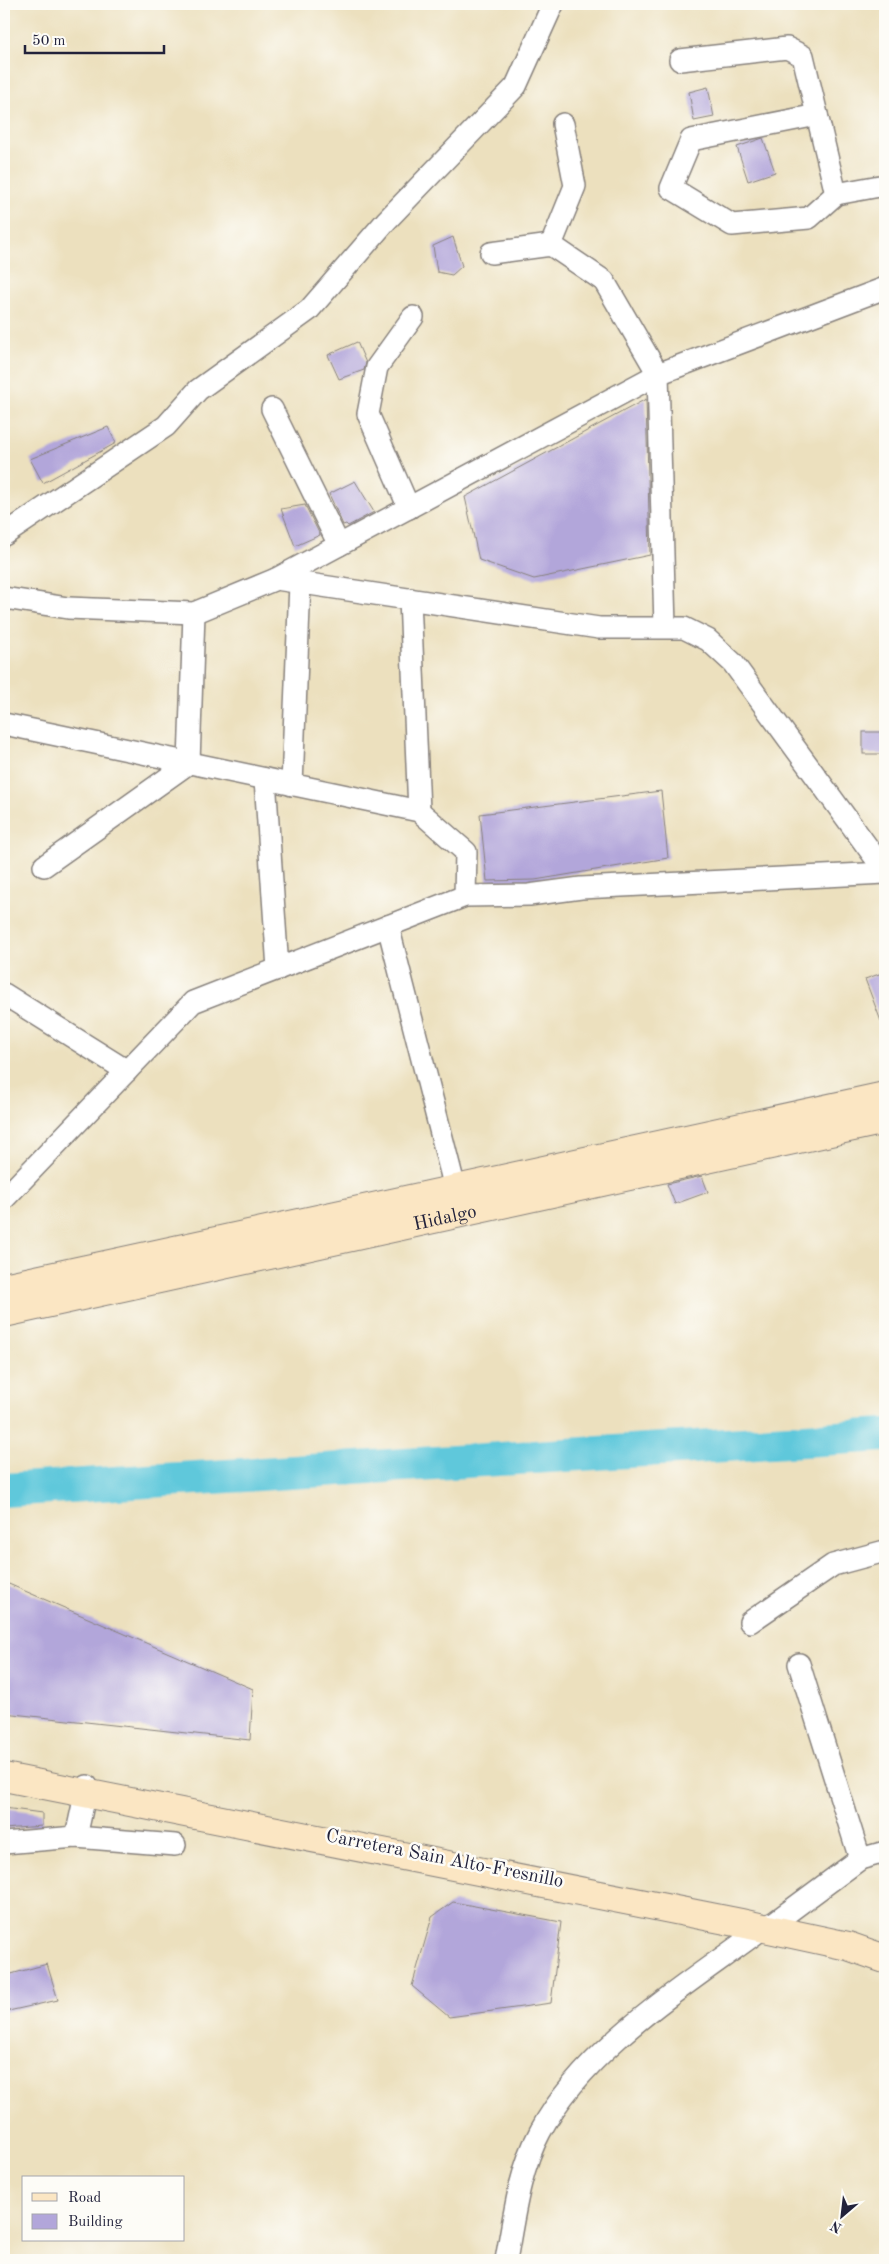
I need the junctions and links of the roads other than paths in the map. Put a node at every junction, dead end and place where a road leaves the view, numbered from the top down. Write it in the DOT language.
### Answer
graph roads {
  1 [pos="552,4"];
  2 [pos="680,60"];
  3 [pos="817,115"];
  4 [pos="563,124"];
  5 [pos="885,185"];
  6 [pos="836,194"];
  7 [pos="551,244"];
  8 [pos="491,253"];
  9 [pos="885,288"];
  10 [pos="412,317"];
  11 [pos="658,374"];
  12 [pos="272,409"];
  13 [pos="409,508"];
  14 [pos="4,535"];
  15 [pos="339,545"];
  16 [pos="276,579"];
  17 [pos="300,583"];
  18 [pos="4,598"];
  19 [pos="410,599"];
  20 [pos="194,613"];
  21 [pos="665,627"];
  22 [pos="4,724"];
  23 [pos="189,763"];
  24 [pos="265,779"];
  25 [pos="292,785"];
  26 [pos="419,811"];
  27 [pos="44,866"];
  28 [pos="885,872"];
  29 [pos="465,896"];
  30 [pos="388,926"];
  31 [pos="278,969"];
  32 [pos="4,994"];
  33 [pos="127,1071"];
  34 [pos="885,1096"];
  35 [pos="885,1120"];
  36 [pos="4,1199"];
  37 [pos="459,1201"];
  38 [pos="4,1287"];
  39 [pos="4,1313"];
  40 [pos="885,1551"];
  41 [pos="750,1622"];
  42 [pos="799,1664"];
  43 [pos="4,1769"];
  44 [pos="4,1777"];
  45 [pos="86,1789"];
  46 [pos="76,1837"];
  47 [pos="4,1843"];
  48 [pos="175,1845"];
  49 [pos="885,1852"];
  50 [pos="860,1859"];
  51 [pos="769,1925"];
  52 [pos="885,1949"];
  53 [pos="885,1960"];
  54 [pos="513,2221"];
  55 [pos="506,2260"];
  56 [pos="520,2260"];
  1 -- 14 [label="street"];
  2 -- 3 [label="street"];
  3 -- 6 [label="street"];
  3 -- 6 [label="street"];
  4 -- 7 [label="street"];
  5 -- 6 [label="street"];
  7 -- 8 [label="street"];
  7 -- 11 [label="street"];
  9 -- 11 [label="street"];
  10 -- 13 [label="street"];
  11 -- 13 [label="street"];
  11 -- 21 [label="street"];
  12 -- 15 [label="street"];
  13 -- 15 [label="street"];
  15 -- 16 [label="street"];
  16 -- 17 [label="street"];
  16 -- 20 [label="street"];
  17 -- 19 [label="street"];
  17 -- 25 [label="street"];
  18 -- 20 [label="street"];
  19 -- 21 [label="street"];
  19 -- 26 [label="street"];
  20 -- 23 [label="street"];
  21 -- 28 [label="street"];
  22 -- 23 [label="street"];
  23 -- 24 [label="street"];
  23 -- 27 [label="street"];
  24 -- 25 [label="street"];
  24 -- 31 [label="street"];
  25 -- 26 [label="street"];
  26 -- 29 [label="street"];
  28 -- 29 [label="street"];
  29 -- 30 [label="street"];
  30 -- 31 [label="street"];
  30 -- 37 [label="street"];
  31 -- 33 [label="street"];
  32 -- 33 [label="street"];
  33 -- 36 [label="street"];
  34 -- 37 [label="main road, Hidalgo"];
  35 -- 37 [label="main road, Hidalgo"];
  37 -- 38 [label="main road, Hidalgo"];
  37 -- 39 [label="main road, Hidalgo"];
  40 -- 41 [label="street"];
  42 -- 50 [label="street"];
  43 -- 45 [label="main road"];
  44 -- 45 [label="main road"];
  45 -- 46 [label="street"];
  45 -- 51 [label="main road"];
  46 -- 47 [label="street"];
  46 -- 48 [label="street"];
  49 -- 50 [label="street"];
  50 -- 51 [label="street"];
  51 -- 52 [label="main road"];
  51 -- 53 [label="main road"];
  51 -- 54 [label="street"];
  54 -- 55 [label="street"];
  54 -- 56 [label="street"];
}
